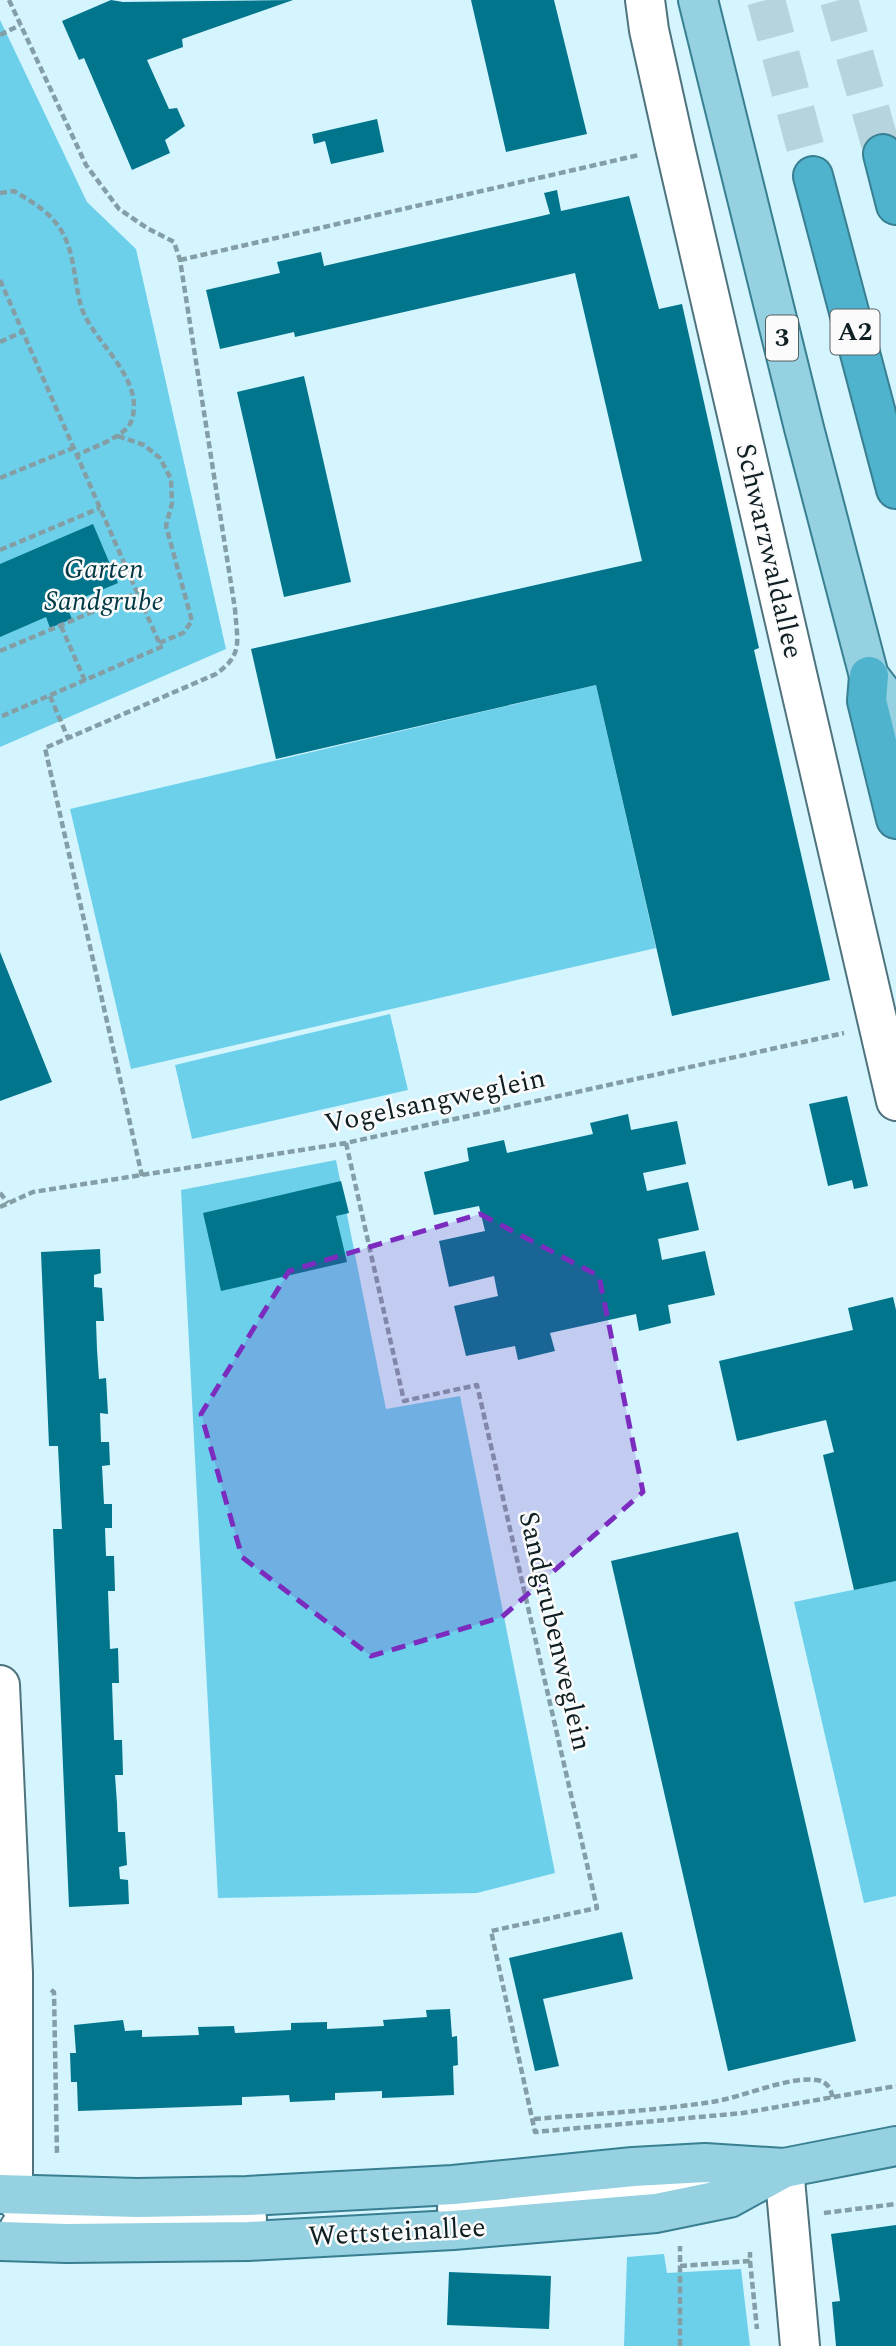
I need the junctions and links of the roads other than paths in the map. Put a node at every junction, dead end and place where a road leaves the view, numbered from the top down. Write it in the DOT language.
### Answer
graph roads {
  1 [pos="645,0"];
  2 [pos="704,6"];
  3 [pos="883,154"];
  4 [pos="813,176"];
  5 [pos="896,204"];
  6 [pos="896,489"];
  7 [pos="869,676"];
  8 [pos="896,736"];
  9 [pos="896,819"];
  10 [pos="896,1101"];
  11 [pos="0,1685"];
  12 [pos="7,1973"];
  13 [pos="896,2146"];
  14 [pos="784,2168"];
  15 [pos="6,2194"];
  16 [pos="457,2208"];
  17 [pos="247,2218"];
  18 [pos="44,2222"];
  19 [pos="0,2233"];
  20 [pos="0,2241"];
  21 [pos="800,2346"];
  1 -- 10 [label="street, Schwarzwaldallee"];
  2 -- 7 [label="main road, 3"];
  3 -- 5 [label="highway"];
  4 -- 6 [label="highway, A2"];
  7 -- 8 [label="main road, 3"];
  7 -- 9 [label="highway"];
  11 -- 12 [label="street"];
  12 -- 15 [label="street"];
  13 -- 14 [label="main road, Wettsteinallee"];
  14 -- 15 [label="main road, Wettsteinallee"];
  14 -- 16 [label="street"];
  14 -- 20 [label="main road, Wettsteinallee"];
  14 -- 21 [label="street"];
  15 -- 18 [label="street"];
  17 -- 18 [label="street"];
  18 -- 19 [label="street"];
}
